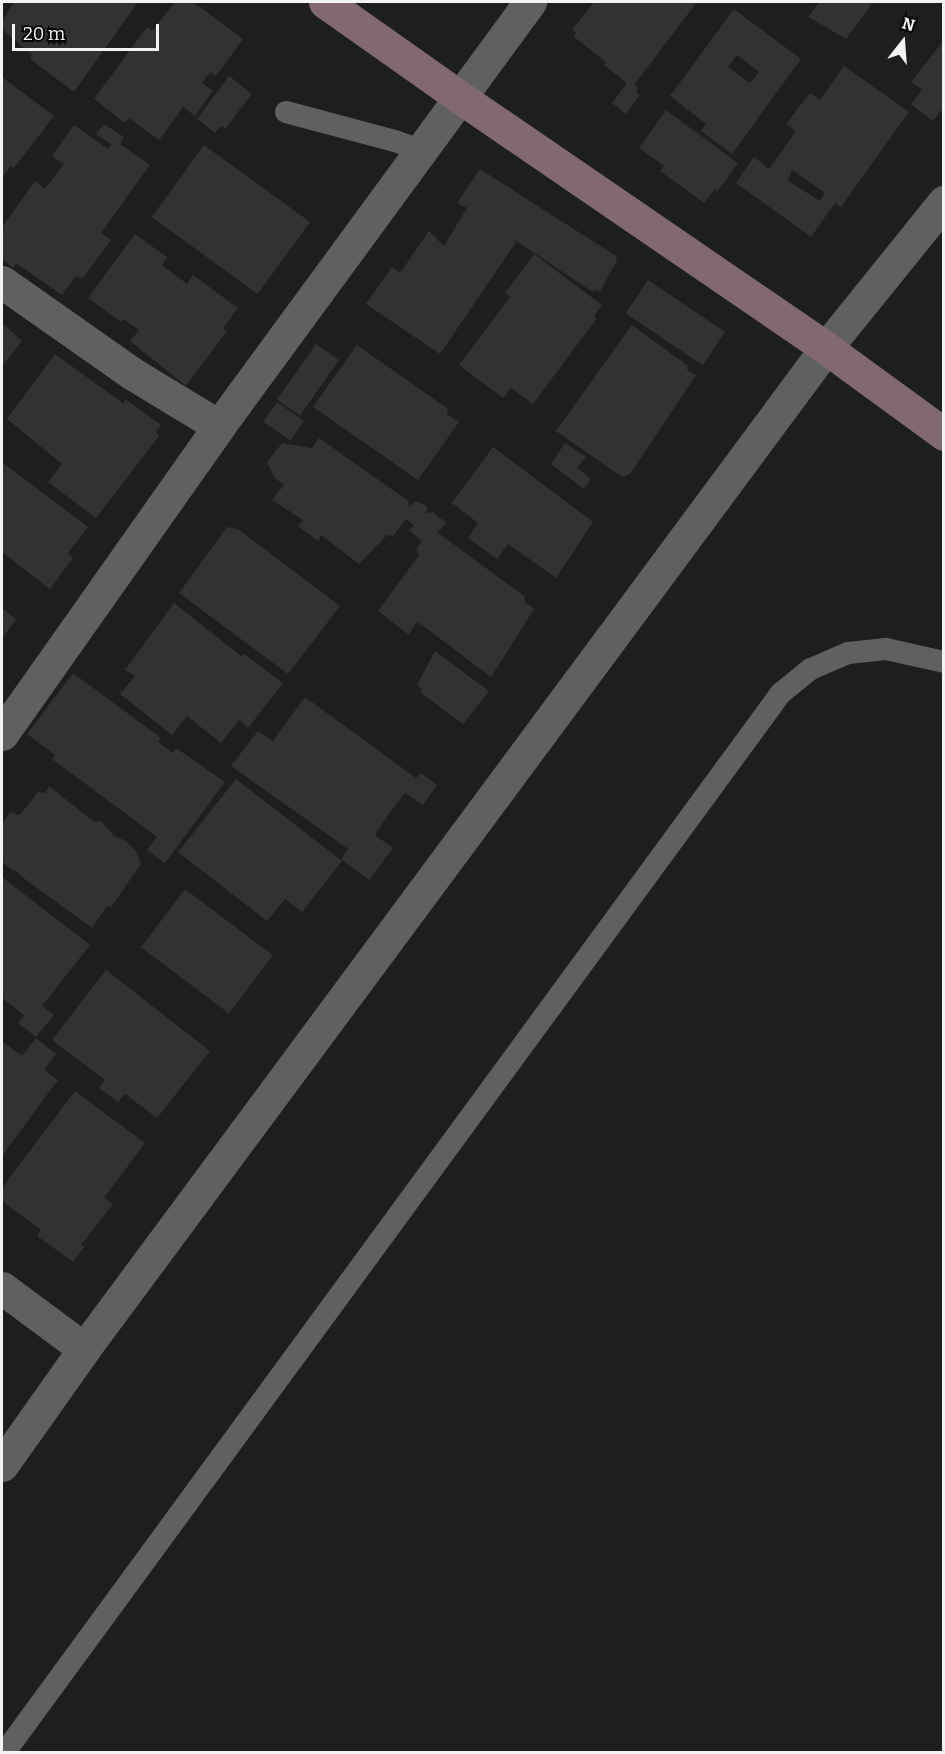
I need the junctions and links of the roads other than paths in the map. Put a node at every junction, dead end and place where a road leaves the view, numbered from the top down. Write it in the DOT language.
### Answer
graph roads {
  1 [pos="325,2"];
  2 [pos="530,2"];
  3 [pos="461,98"];
  4 [pos="286,112"];
  5 [pos="422,151"];
  6 [pos="944,202"];
  7 [pos="2,282"];
  8 [pos="826,348"];
  9 [pos="219,426"];
  10 [pos="944,434"];
  11 [pos="944,662"];
  12 [pos="2,734"];
  13 [pos="2,1288"];
  14 [pos="84,1349"];
  15 [pos="2,1466"];
  16 [pos="5,1752"];
  1 -- 3 [label="main road"];
  2 -- 3 [label="street"];
  3 -- 5 [label="street"];
  3 -- 8 [label="main road"];
  4 -- 5 [label="lane"];
  5 -- 9 [label="street"];
  6 -- 8 [label="street"];
  7 -- 9 [label="street"];
  8 -- 10 [label="main road"];
  8 -- 14 [label="street"];
  9 -- 12 [label="street"];
  11 -- 16 [label="lane"];
  13 -- 14 [label="street"];
  14 -- 15 [label="street"];
}
